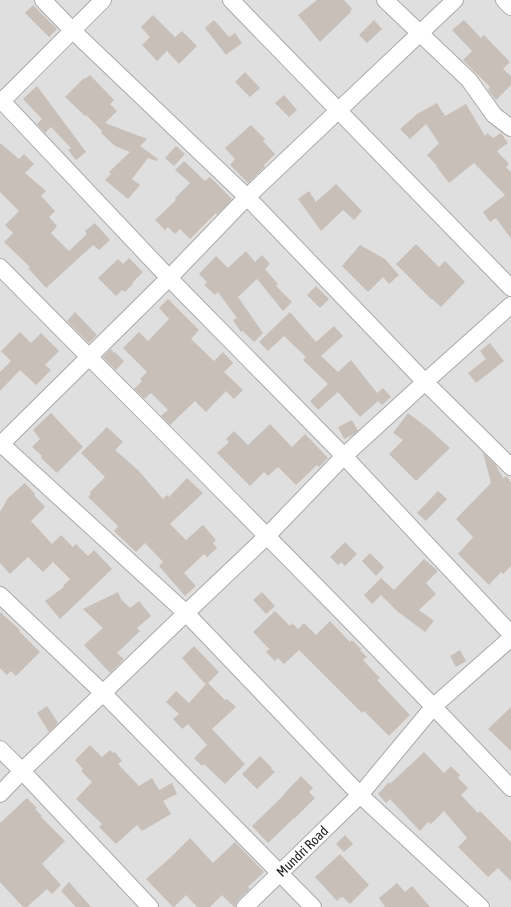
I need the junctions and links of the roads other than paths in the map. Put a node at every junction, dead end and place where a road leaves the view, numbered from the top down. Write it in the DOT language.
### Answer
graph roads {
  1 [pos="43,0"];
  2 [pos="103,0"];
  3 [pos="231,0"];
  4 [pos="385,0"];
  5 [pos="455,0"];
  6 [pos="504,0"];
  7 [pos="511,7"];
  8 [pos="72,30"];
  9 [pos="420,34"];
  10 [pos="1,101"];
  11 [pos="339,111"];
  12 [pos="511,128"];
  13 [pos="247,197"];
  14 [pos="0,267"];
  15 [pos="169,278"];
  16 [pos="511,288"];
  17 [pos="511,305"];
  18 [pos="88,357"];
  19 [pos="425,382"];
  20 [pos="0,444"];
  21 [pos="344,456"];
  22 [pos="511,467"];
  23 [pos="267,536"];
  24 [pos="0,596"];
  25 [pos="186,613"];
  26 [pos="511,634"];
  27 [pos="511,638"];
  28 [pos="103,693"];
  29 [pos="434,706"];
  30 [pos="0,748"];
  31 [pos="22,770"];
  32 [pos="511,788"];
  33 [pos="0,794"];
  34 [pos="360,796"];
  35 [pos="280,874"];
  36 [pos="150,907"];
  37 [pos="245,907"];
  38 [pos="313,907"];
  39 [pos="481,907"];
  1 -- 8 [label="street"];
  2 -- 8 [label="street"];
  3 -- 11 [label="street"];
  4 -- 9 [label="street"];
  5 -- 9 [label="street"];
  6 -- 7 [label="street"];
  8 -- 10 [label="street"];
  8 -- 13 [label="street"];
  9 -- 11 [label="street"];
  9 -- 12 [label="street"];
  10 -- 15 [label="street"];
  11 -- 13 [label="street"];
  11 -- 16 [label="street"];
  13 -- 15 [label="street"];
  13 -- 19 [label="street"];
  14 -- 18 [label="street"];
  15 -- 18 [label="street"];
  15 -- 21 [label="street"];
  17 -- 19 [label="street"];
  18 -- 20 [label="street"];
  18 -- 23 [label="street"];
  19 -- 21 [label="street"];
  19 -- 22 [label="street"];
  20 -- 25 [label="street"];
  21 -- 23 [label="street"];
  21 -- 26 [label="street"];
  23 -- 25 [label="street"];
  23 -- 29 [label="street"];
  24 -- 28 [label="street"];
  25 -- 28 [label="street"];
  25 -- 34 [label="street"];
  27 -- 29 [label="street, Mundri Road"];
  28 -- 31 [label="street"];
  28 -- 35 [label="street"];
  29 -- 32 [label="street"];
  29 -- 34 [label="street, Mundri Road"];
  30 -- 31 [label="street"];
  31 -- 33 [label="street"];
  31 -- 36 [label="street"];
  34 -- 35 [label="street, Mundri Road"];
  34 -- 39 [label="street"];
  35 -- 37 [label="street, Mundri Road"];
  35 -- 38 [label="street"];
}
